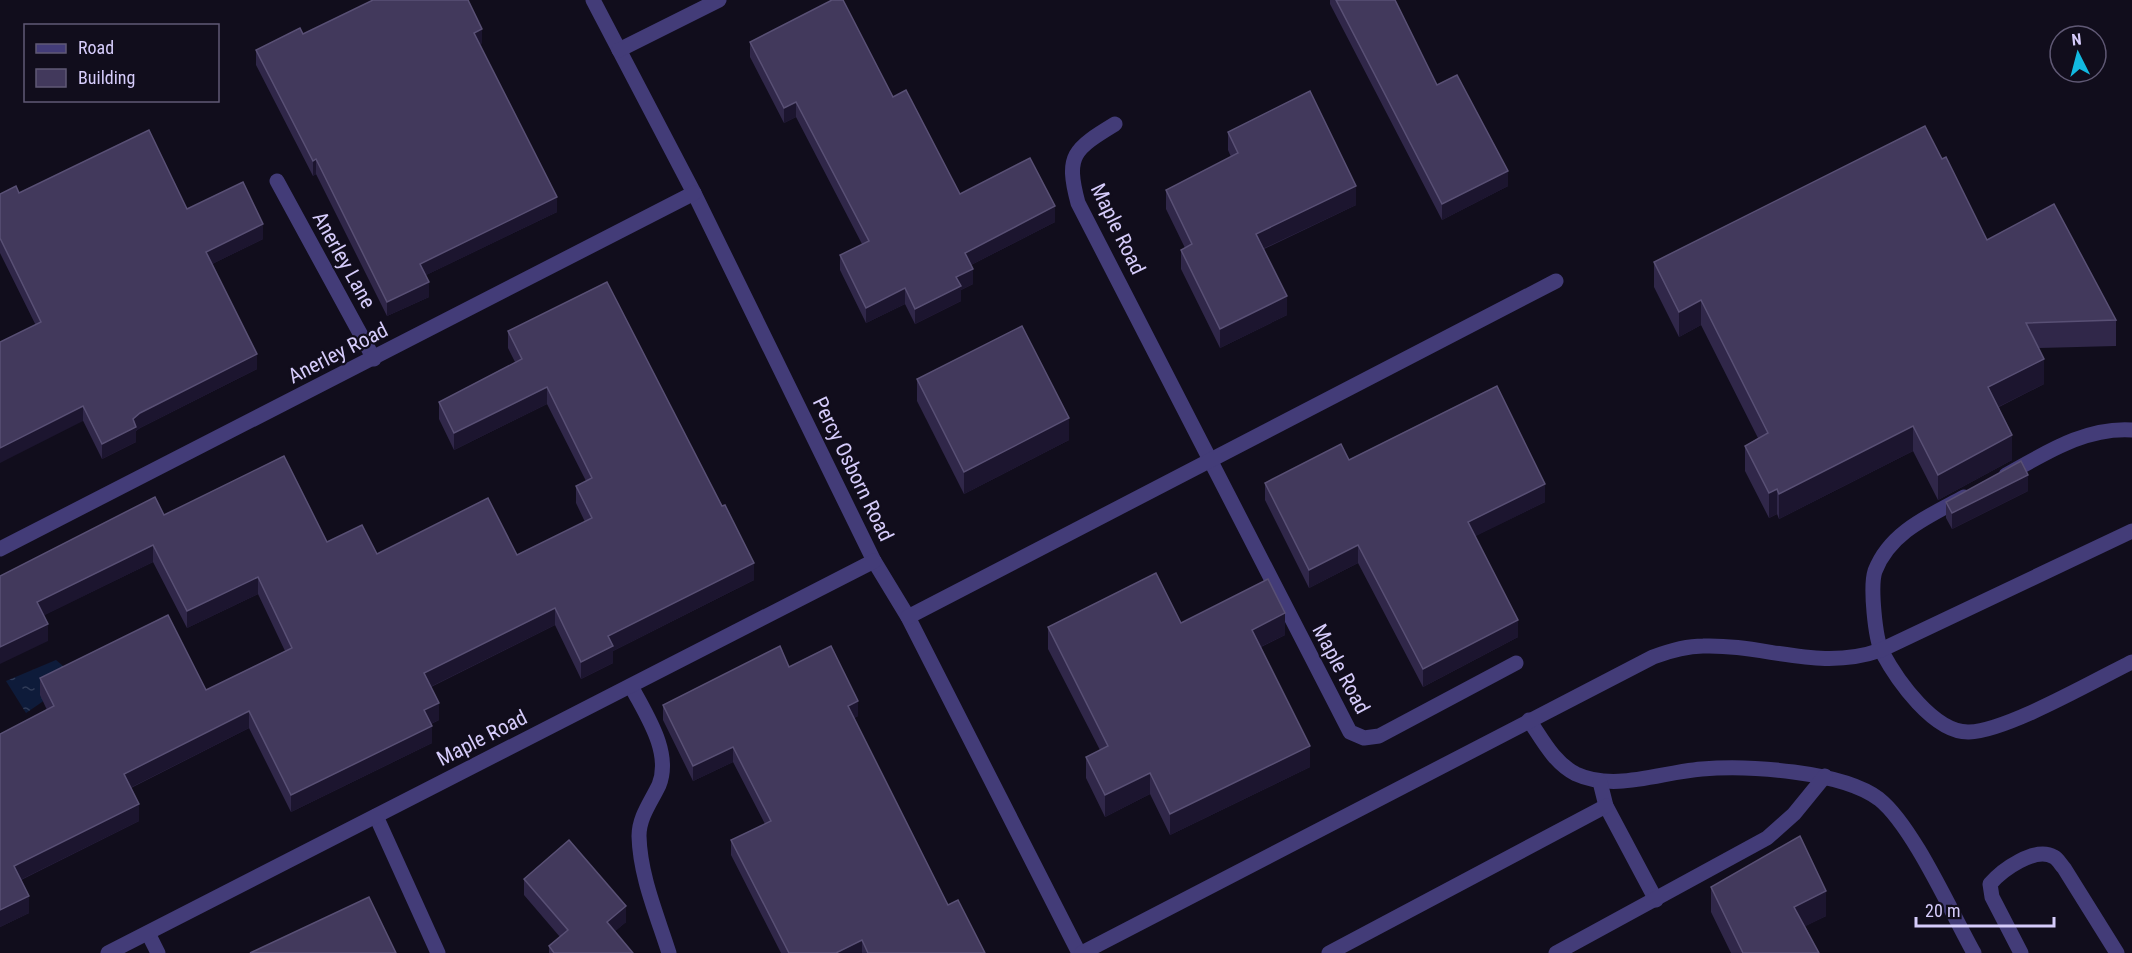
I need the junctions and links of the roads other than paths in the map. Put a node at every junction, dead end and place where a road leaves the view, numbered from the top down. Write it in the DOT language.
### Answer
graph roads {
  1 [pos="593,0"];
  2 [pos="719,0"];
  3 [pos="619,50"];
  4 [pos="1115,124"];
  5 [pos="277,181"];
  6 [pos="694,193"];
  7 [pos="1556,281"];
  8 [pos="374,359"];
  9 [pos="2132,430"];
  10 [pos="1211,460"];
  11 [pos="1995,480"];
  12 [pos="1975,491"];
  13 [pos="2132,531"];
  14 [pos="0,549"];
  15 [pos="874,561"];
  16 [pos="908,617"];
  17 [pos="1881,650"];
  18 [pos="2132,662"];
  19 [pos="1516,663"];
  20 [pos="631,686"];
  21 [pos="1529,720"];
  22 [pos="1825,776"];
  23 [pos="1600,782"];
  24 [pos="1606,806"];
  25 [pos="376,816"];
  26 [pos="1656,900"];
  27 [pos="148,933"];
  28 [pos="108,953"];
  29 [pos="158,953"];
  30 [pos="438,953"];
  31 [pos="669,953"];
  32 [pos="1080,953"];
  33 [pos="1329,953"];
  34 [pos="1556,953"];
  35 [pos="1974,953"];
  36 [pos="2021,953"];
  37 [pos="2117,953"];
  1 -- 3 [label="street, Percy Osborn Road"];
  2 -- 3 [label="street"];
  3 -- 6 [label="street, Percy Osborn Road"];
  4 -- 10 [label="street, Maple Road"];
  5 -- 8 [label="street, Anerley Lane"];
  6 -- 8 [label="street, Anerley Road"];
  6 -- 15 [label="street, Percy Osborn Road"];
  7 -- 10 [label="street"];
  8 -- 14 [label="street, Anerley Road"];
  9 -- 11 [label="street"];
  10 -- 16 [label="street"];
  10 -- 19 [label="street, Maple Road"];
  12 -- 17 [label="street"];
  13 -- 17 [label="street"];
  15 -- 16 [label="street, Percy Osborn Road"];
  15 -- 20 [label="street, Maple Road"];
  16 -- 32 [label="street, Percy Osborn Road"];
  17 -- 18 [label="street"];
  17 -- 21 [label="street"];
  20 -- 25 [label="street, Maple Road"];
  20 -- 31 [label="street"];
  21 -- 23 [label="street"];
  21 -- 32 [label="street"];
  22 -- 23 [label="street"];
  22 -- 26 [label="street"];
  22 -- 35 [label="street"];
  23 -- 24 [label="street"];
  24 -- 26 [label="street"];
  24 -- 33 [label="street"];
  25 -- 27 [label="street, Maple Road"];
  25 -- 30 [label="street"];
  26 -- 34 [label="street"];
  27 -- 28 [label="street, Maple Road"];
  27 -- 29 [label="street"];
  36 -- 37 [label="street"];
}
